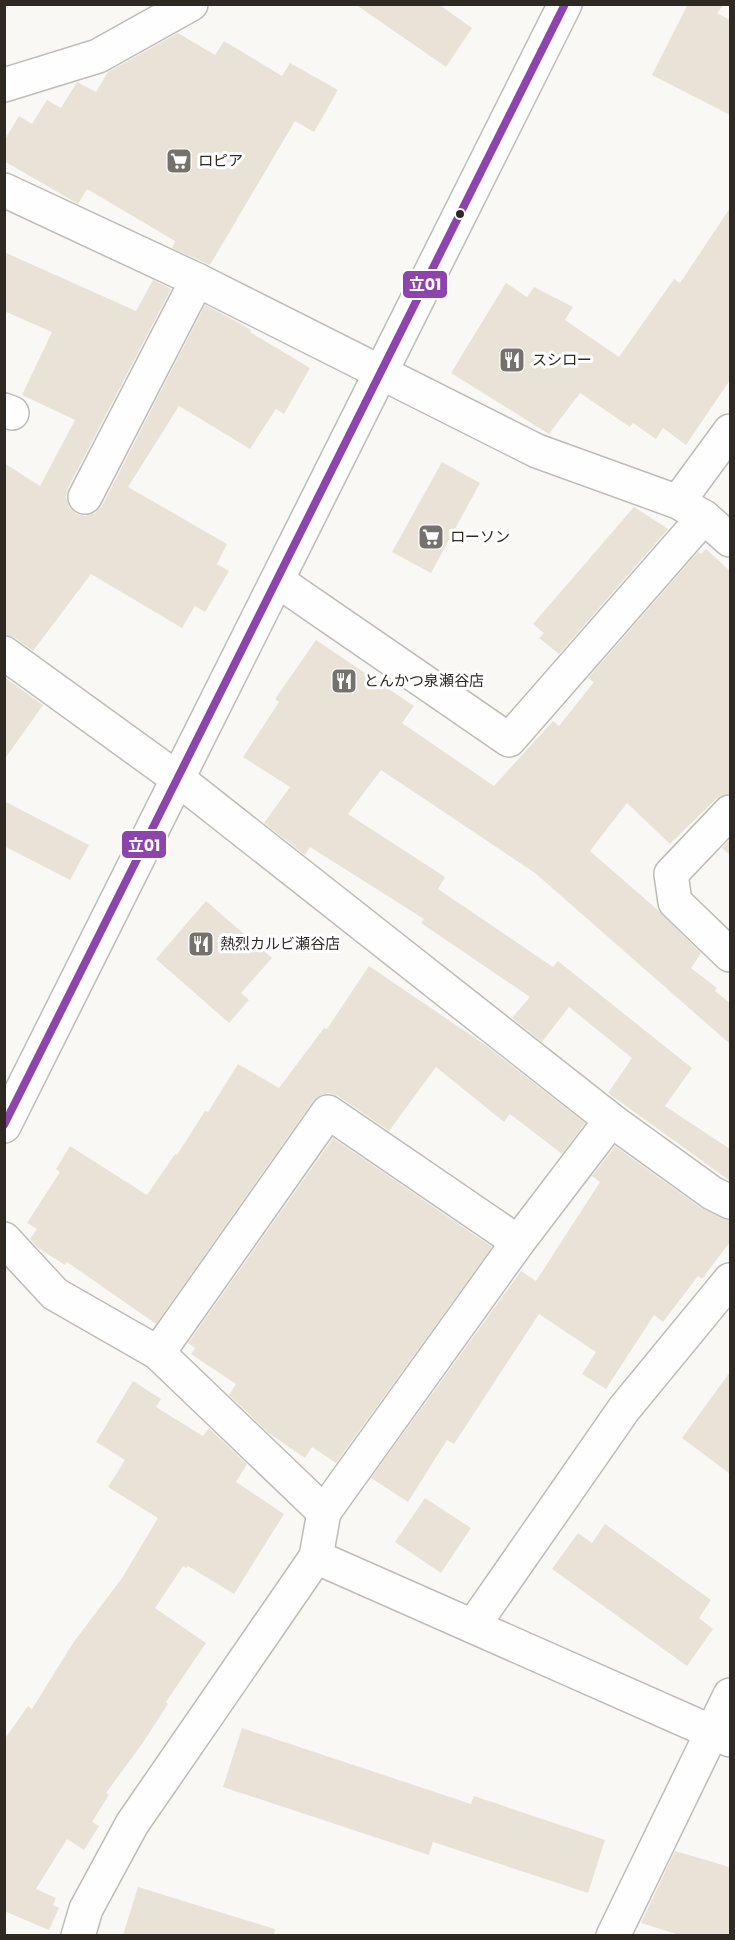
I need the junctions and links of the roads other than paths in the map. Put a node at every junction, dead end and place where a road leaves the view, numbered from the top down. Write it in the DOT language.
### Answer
graph roads {
  1 [pos="191,4"];
  2 [pos="564,4"];
  3 [pos="4,85"];
  4 [pos="4,190"];
  5 [pos="198,280"];
  6 [pos="379,373"];
  7 [pos="730,431"];
  8 [pos="85,497"];
  9 [pos="691,510"];
  10 [pos="730,540"];
  11 [pos="278,581"];
  12 [pos="4,653"];
  13 [pos="178,779"];
  14 [pos="730,812"];
  15 [pos="730,955"];
  16 [pos="611,1120"];
  17 [pos="4,1126"];
  18 [pos="730,1202"];
  19 [pos="4,1239"];
  20 [pos="518,1242"];
  21 [pos="730,1280"];
  22 [pos="158,1353"];
  23 [pos="324,1512"];
  24 [pos="316,1557"];
  25 [pos="473,1626"];
  26 [pos="730,1695"];
  27 [pos="721,1736"];
  28 [pos="78,1935"];
  29 [pos="613,1935"];
  1 -- 3 [label="street"];
  2 -- 6 [label="street"];
  4 -- 5 [label="street"];
  5 -- 6 [label="street"];
  5 -- 8 [label="street"];
  6 -- 9 [label="street"];
  6 -- 11 [label="street"];
  7 -- 9 [label="street"];
  9 -- 10 [label="street"];
  9 -- 11 [label="street"];
  11 -- 13 [label="street"];
  12 -- 13 [label="street"];
  13 -- 16 [label="street"];
  13 -- 17 [label="street"];
  14 -- 15 [label="street"];
  16 -- 18 [label="street"];
  16 -- 20 [label="street"];
  19 -- 22 [label="street"];
  20 -- 22 [label="street"];
  20 -- 23 [label="street"];
  21 -- 25 [label="street"];
  22 -- 23 [label="street"];
  23 -- 24 [label="street"];
  24 -- 25 [label="street"];
  24 -- 28 [label="street"];
  25 -- 27 [label="street"];
  26 -- 27 [label="street"];
  27 -- 29 [label="street"];
}
